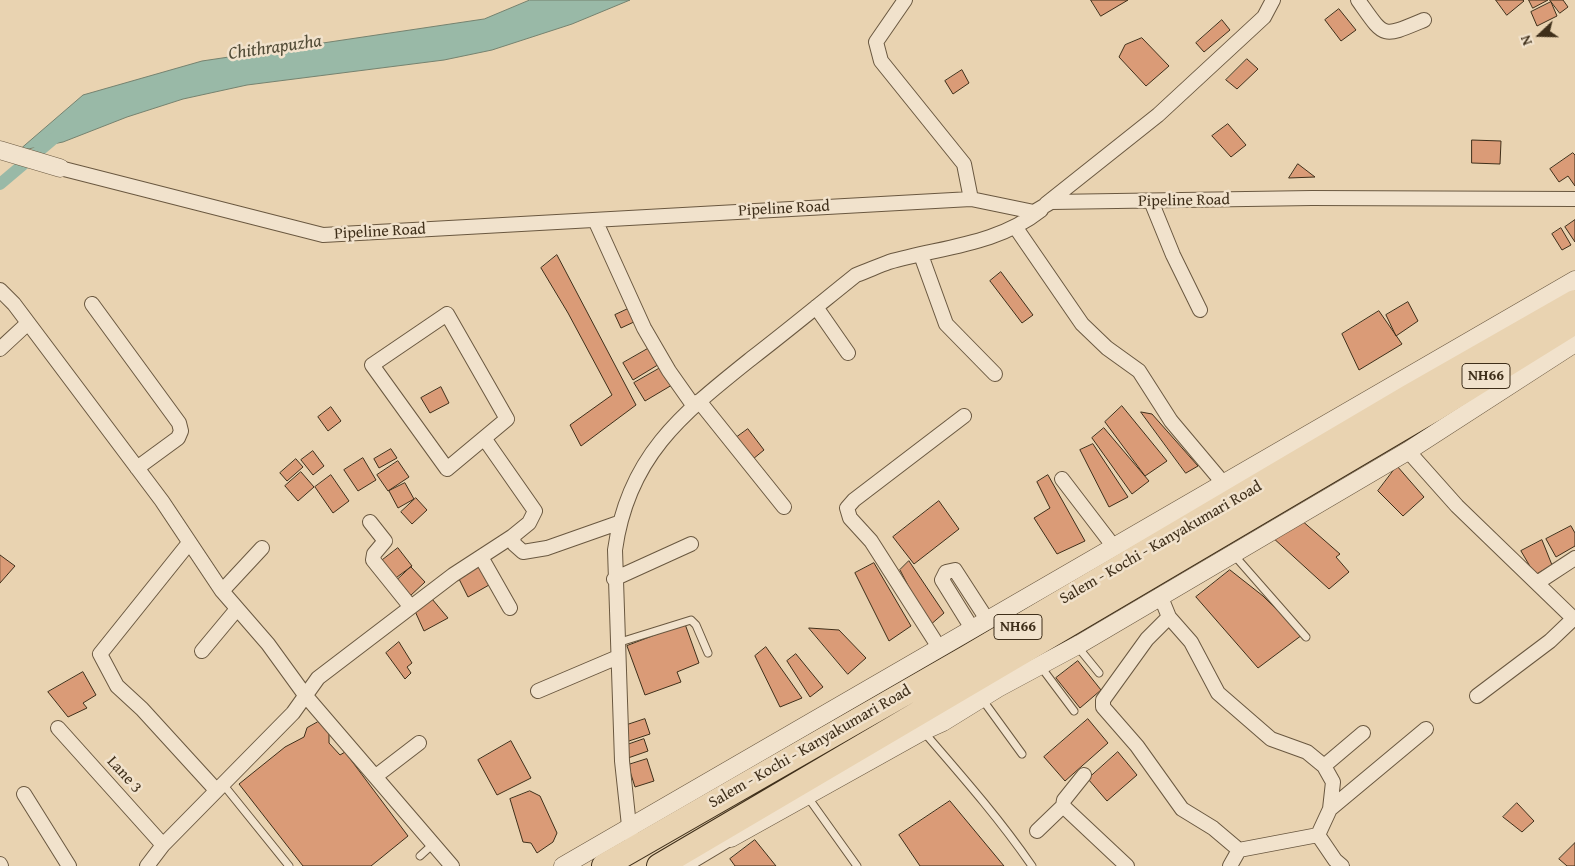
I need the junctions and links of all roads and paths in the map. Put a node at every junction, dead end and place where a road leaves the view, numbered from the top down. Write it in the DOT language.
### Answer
graph roads {
  1 [pos="905,0"];
  2 [pos="1273,0"];
  3 [pos="1358,0"];
  4 [pos="1424,20"];
  5 [pos="0,150"];
  6 [pos="60,168"];
  7 [pos="971,199"];
  8 [pos="1575,199"];
  9 [pos="1151,201"];
  10 [pos="1051,202"];
  11 [pos="1034,212"];
  12 [pos="595,220"];
  13 [pos="1016,228"];
  14 [pos="921,256"];
  15 [pos="1575,280"];
  16 [pos="0,290"];
  17 [pos="1575,302"];
  18 [pos="92,304"];
  19 [pos="816,307"];
  20 [pos="1200,310"];
  21 [pos="1575,322"];
  22 [pos="28,323"];
  23 [pos="1535,335"];
  24 [pos="1575,343"];
  25 [pos="0,349"];
  26 [pos="848,353"];
  27 [pos="995,374"];
  28 [pos="1426,377"];
  29 [pos="696,403"];
  30 [pos="964,416"];
  31 [pos="1442,417"];
  32 [pos="484,438"];
  33 [pos="1408,451"];
  34 [pos="137,468"];
  35 [pos="1062,480"];
  36 [pos="1224,484"];
  37 [pos="784,507"];
  38 [pos="370,522"];
  39 [pos="618,523"];
  40 [pos="513,536"];
  41 [pos="189,543"];
  42 [pos="691,544"];
  43 [pos="1114,547"];
  44 [pos="262,548"];
  45 [pos="1233,553"];
  46 [pos="481,557"];
  47 [pos="1575,558"];
  48 [pos="614,579"];
  49 [pos="1537,583"];
  50 [pos="222,591"];
  51 [pos="1160,595"];
  52 [pos="410,606"];
  53 [pos="510,608"];
  54 [pos="237,609"];
  55 [pos="1169,617"];
  56 [pos="1574,619"];
  57 [pos="988,620"];
  58 [pos="973,630"];
  59 [pos="1306,637"];
  60 [pos="1063,644"];
  61 [pos="940,649"];
  62 [pos="202,650"];
  63 [pos="618,650"];
  64 [pos="708,653"];
  65 [pos="1041,666"];
  66 [pos="925,670"];
  67 [pos="1099,673"];
  68 [pos="538,691"];
  69 [pos="305,695"];
  70 [pos="1477,696"];
  71 [pos="982,698"];
  72 [pos="1074,711"];
  73 [pos="58,728"];
  74 [pos="1426,729"];
  75 [pos="923,731"];
  76 [pos="1363,733"];
  77 [pos="419,743"];
  78 [pos="1022,754"];
  79 [pos="790,758"];
  80 [pos="1324,766"];
  81 [pos="1084,775"];
  82 [pos="376,776"];
  83 [pos="219,786"];
  84 [pos="805,788"];
  85 [pos="24,794"];
  86 [pos="1063,806"];
  87 [pos="1330,809"];
  88 [pos="1036,831"];
  89 [pos="1318,835"];
  90 [pos="731,838"];
  91 [pos="631,839"];
  92 [pos="163,845"];
  93 [pos="432,845"];
  94 [pos="1240,850"];
  95 [pos="420,856"];
  96 [pos="69,866"];
  97 [pos="147,866"];
  98 [pos="289,866"];
  99 [pos="452,866"];
  100 [pos="563,866"];
  101 [pos="604,866"];
  102 [pos="658,866"];
  103 [pos="684,866"];
  104 [pos="857,866"];
  105 [pos="1032,866"];
  106 [pos="1127,866"];
  107 [pos="1230,866"];
  108 [pos="1342,866"];
  1 -- 7 [label="street"];
  2 -- 11 [label="street"];
  3 -- 4 [label="street"];
  5 -- 6 [label="street, Pipeline Road"];
  6 -- 12 [label="street, Pipeline Road"];
  7 -- 11 [label="street, Pipeline Road"];
  7 -- 12 [label="street, Pipeline Road"];
  8 -- 9 [label="street, Pipeline Road"];
  9 -- 10 [label="street, Pipeline Road"];
  9 -- 20 [label="street"];
  10 -- 11 [label="street, Pipeline Road"];
  10 -- 13 [label="street"];
  12 -- 29 [label="street"];
  13 -- 14 [label="street"];
  13 -- 36 [label="street"];
  14 -- 19 [label="street"];
  14 -- 27 [label="street"];
  15 -- 28 [label="street, Salem - Kochi - Kanyakumari Road"];
  16 -- 22 [label="street"];
  17 -- 23 [label="highway, Salem - Kochi - Kanyakumari Road / NH66"];
  18 -- 34 [label="street"];
  19 -- 26 [label="street"];
  19 -- 29 [label="street"];
  21 -- 23 [label="highway, Salem - Kochi - Kanyakumari Road / NH66"];
  22 -- 25 [label="street"];
  22 -- 34 [label="street"];
  23 -- 28 [label="highway, Salem - Kochi - Kanyakumari Road / NH66"];
  23 -- 31 [label="highway, Salem - Kochi - Kanyakumari Road / NH66"];
  24 -- 31 [label="street, Salem - Kochi - Kanyakumari Road"];
  28 -- 36 [label="street"];
  28 -- 66 [label="highway, Salem - Kochi - Kanyakumari Road / NH66"];
  29 -- 37 [label="street"];
  29 -- 39 [label="street"];
  30 -- 61 [label="street"];
  31 -- 33 [label="street"];
  31 -- 60 [label="highway, Salem - Kochi - Kanyakumari Road / NH66"];
  32 -- 32 [label="street"];
  32 -- 40 [label="street"];
  33 -- 45 [label="street"];
  33 -- 49 [label="street"];
  34 -- 41 [label="street"];
  35 -- 43 [label="street"];
  36 -- 43 [label="street"];
  38 -- 52 [label="street"];
  39 -- 40 [label="street"];
  39 -- 48 [label="street"];
  40 -- 46 [label="street"];
  41 -- 50 [label="street"];
  41 -- 83 [label="street"];
  42 -- 48 [label="street"];
  43 -- 57 [label="street"];
  44 -- 50 [label="street"];
  45 -- 51 [label="street"];
  45 -- 59 [label="lane"];
  46 -- 52 [label="street"];
  46 -- 53 [label="street"];
  47 -- 49 [label="street"];
  48 -- 63 [label="street"];
  49 -- 56 [label="street"];
  50 -- 54 [label="street"];
  51 -- 55 [label="street"];
  51 -- 60 [label="street"];
  52 -- 69 [label="street"];
  54 -- 62 [label="street"];
  54 -- 69 [label="street"];
  55 -- 80 [label="street"];
  55 -- 94 [label="street"];
  56 -- 70 [label="street"];
  57 -- 58 [label="street"];
  57 -- 58 [label="street"];
  58 -- 61 [label="street"];
  60 -- 65 [label="street"];
  60 -- 67 [label="lane"];
  60 -- 84 [label="highway, Salem - Kochi - Kanyakumari Road / NH66"];
  61 -- 66 [label="street"];
  63 -- 64 [label="lane"];
  63 -- 68 [label="street"];
  63 -- 91 [label="street"];
  65 -- 71 [label="street"];
  65 -- 72 [label="lane"];
  66 -- 79 [label="highway, Salem - Kochi - Kanyakumari Road / NH66"];
  66 -- 91 [label="street"];
  69 -- 82 [label="street"];
  69 -- 83 [label="street"];
  71 -- 75 [label="street"];
  71 -- 78 [label="lane"];
  73 -- 92 [label="street, Lane 3"];
  74 -- 87 [label="street"];
  75 -- 84 [label="street"];
  75 -- 105 [label="lane"];
  76 -- 80 [label="street"];
  77 -- 82 [label="street"];
  79 -- 84 [label="highway"];
  79 -- 91 [label="highway, Salem - Kochi - Kanyakumari Road / NH66"];
  80 -- 87 [label="street"];
  81 -- 86 [label="street"];
  82 -- 93 [label="street"];
  83 -- 92 [label="street"];
  83 -- 98 [label="lane"];
  84 -- 90 [label="street"];
  84 -- 102 [label="highway, Salem - Kochi - Kanyakumari Road / NH66"];
  84 -- 104 [label="lane"];
  85 -- 96 [label="street"];
  86 -- 88 [label="street"];
  86 -- 106 [label="street"];
  87 -- 89 [label="street"];
  89 -- 94 [label="street"];
  89 -- 108 [label="street"];
  90 -- 103 [label="street"];
  91 -- 100 [label="street"];
  91 -- 101 [label="highway, Salem - Kochi - Kanyakumari Road / NH66"];
  92 -- 97 [label="street"];
  93 -- 95 [label="lane"];
  93 -- 99 [label="street"];
  94 -- 107 [label="street"];
}
